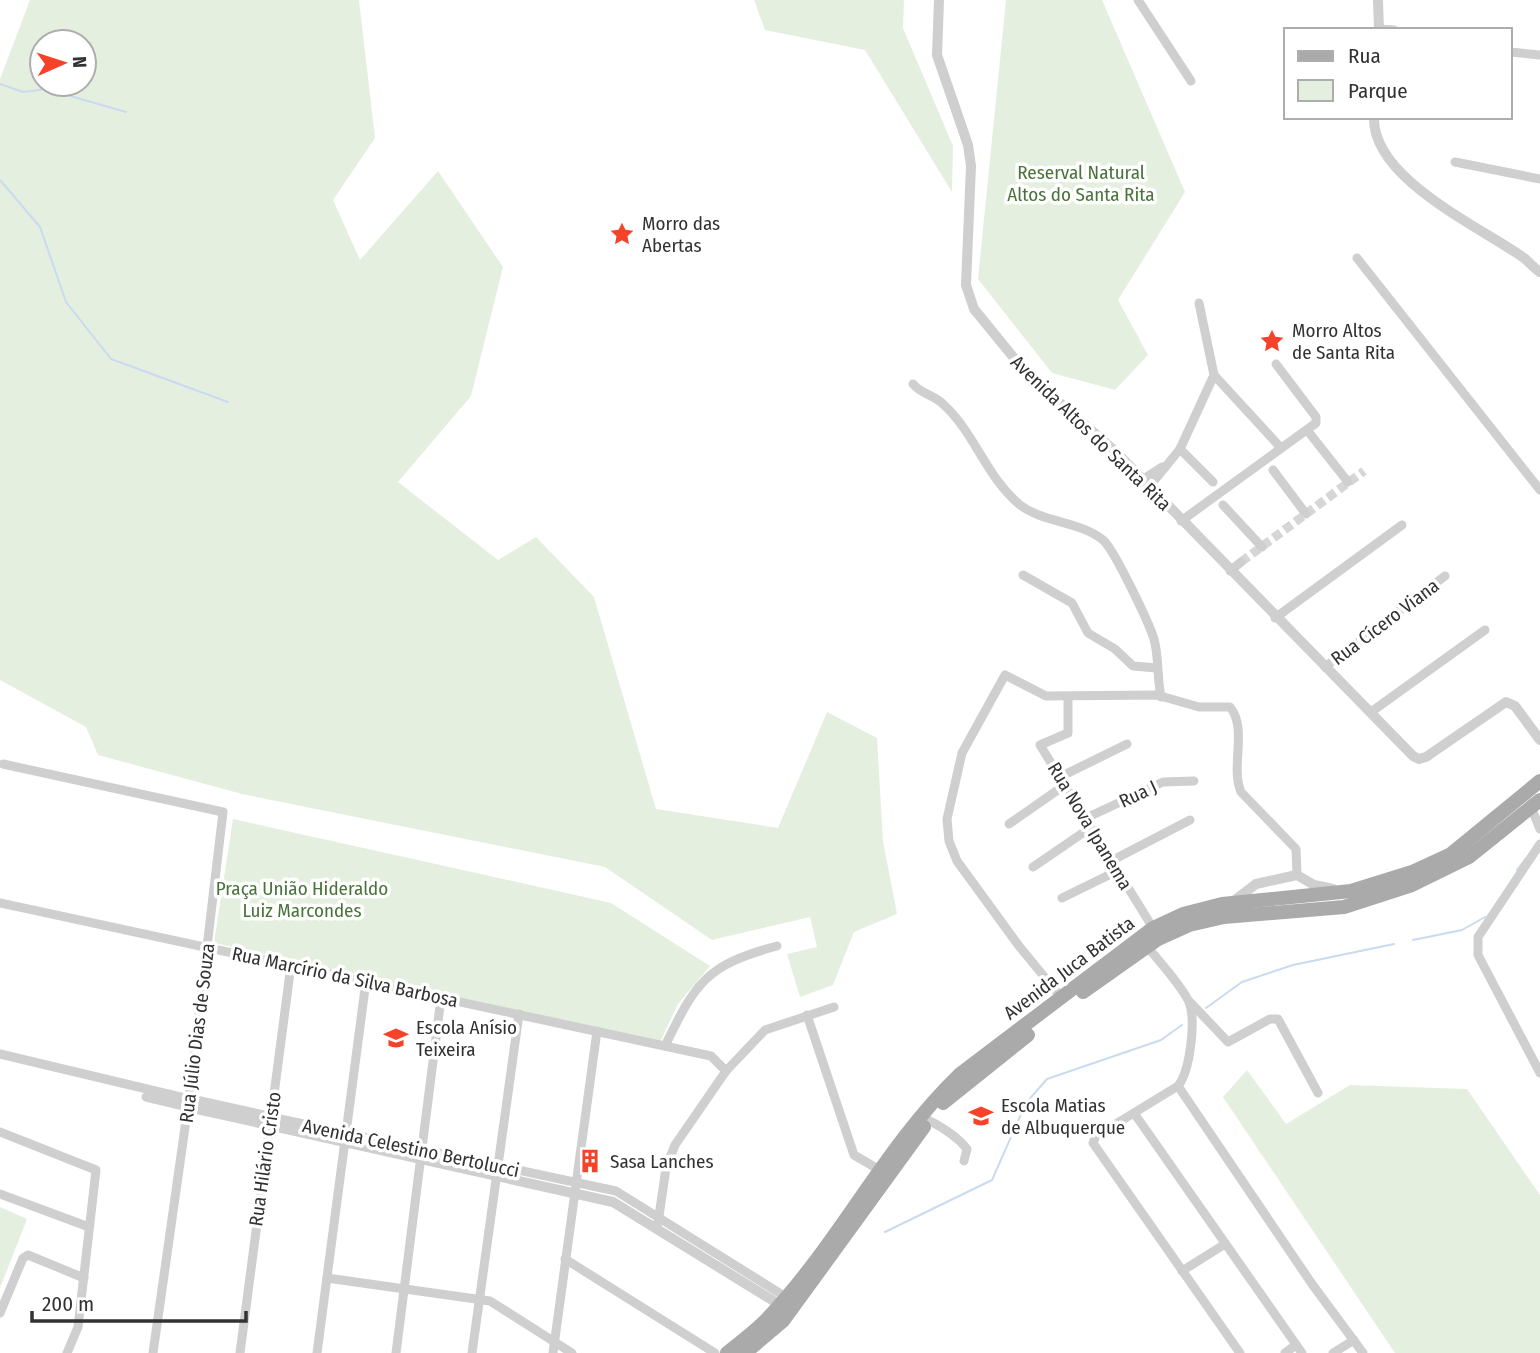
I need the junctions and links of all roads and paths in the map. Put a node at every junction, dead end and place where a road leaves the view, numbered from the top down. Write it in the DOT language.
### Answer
graph roads {
  1 [pos="939,0"];
  2 [pos="1138,0"];
  3 [pos="1378,0"];
  4 [pos="1379,28"];
  5 [pos="1512,52"];
  6 [pos="1540,55"];
  7 [pos="1191,81"];
  8 [pos="1374,119"];
  9 [pos="1455,162"];
  10 [pos="1540,179"];
  11 [pos="1357,258"];
  12 [pos="1526,259"];
  13 [pos="1540,263"];
  14 [pos="1540,272"];
  15 [pos="1199,303"];
  16 [pos="1276,364"];
  17 [pos="1214,375"];
  18 [pos="913,384"];
  19 [pos="1307,430"];
  20 [pos="1281,448"];
  21 [pos="1180,449"];
  22 [pos="1273,470"];
  23 [pos="1213,482"];
  24 [pos="1348,482"];
  25 [pos="1146,483"];
  26 [pos="1540,490"];
  27 [pos="1223,505"];
  28 [pos="1306,513"];
  29 [pos="1181,522"];
  30 [pos="1402,525"];
  31 [pos="1262,547"];
  32 [pos="1241,562"];
  33 [pos="1230,571"];
  34 [pos="1023,575"];
  35 [pos="1445,576"];
  36 [pos="1275,618"];
  37 [pos="1485,630"];
  38 [pos="1325,667"];
  39 [pos="1157,668"];
  40 [pos="1068,697"];
  41 [pos="1161,697"];
  42 [pos="1371,712"];
  43 [pos="1540,740"];
  44 [pos="1127,744"];
  45 [pos="3,764"];
  46 [pos="1063,781"];
  47 [pos="1194,781"];
  48 [pos="1540,781"];
  49 [pos="1535,804"];
  50 [pos="1084,819"];
  51 [pos="1190,820"];
  52 [pos="1009,824"];
  53 [pos="1090,828"];
  54 [pos="1540,829"];
  55 [pos="1540,844"];
  56 [pos="1111,861"];
  57 [pos="1033,867"];
  58 [pos="1117,871"];
  59 [pos="1297,875"];
  60 [pos="1256,884"];
  61 [pos="1352,891"];
  62 [pos="1062,898"];
  63 [pos="1251,901"];
  64 [pos="0,903"];
  65 [pos="1231,903"];
  66 [pos="1344,907"];
  67 [pos="1266,914"];
  68 [pos="1153,928"];
  69 [pos="777,946"];
  70 [pos="1147,946"];
  71 [pos="207,947"];
  72 [pos="291,965"];
  73 [pos="366,981"];
  74 [pos="1061,997"];
  75 [pos="441,998"];
  76 [pos="1189,1001"];
  77 [pos="834,1006"];
  78 [pos="519,1014"];
  79 [pos="807,1015"];
  80 [pos="597,1031"];
  81 [pos="665,1046"];
  82 [pos="0,1054"];
  83 [pos="726,1071"];
  84 [pos="1540,1073"];
  85 [pos="1178,1086"];
  86 [pos="1318,1093"];
  87 [pos="146,1097"];
  88 [pos="188,1103"];
  89 [pos="1134,1113"];
  90 [pos="928,1120"];
  91 [pos="270,1121"];
  92 [pos="0,1132"];
  93 [pos="344,1138"];
  94 [pos="421,1154"];
  95 [pos="964,1161"];
  96 [pos="878,1169"];
  97 [pos="496,1171"];
  98 [pos="574,1186"];
  99 [pos="0,1194"];
  100 [pos="658,1223"];
  101 [pos="89,1227"];
  102 [pos="1225,1244"];
  103 [pos="565,1259"];
  104 [pos="1182,1271"];
  105 [pos="84,1278"];
  106 [pos="327,1278"];
  107 [pos="404,1291"];
  108 [pos="479,1299"];
  109 [pos="788,1304"];
  110 [pos="0,1313"];
  111 [pos="1354,1340"];
  112 [pos="555,1341"];
  113 [pos="1299,1349"];
  114 [pos="67,1353"];
  115 [pos="153,1353"];
  116 [pos="240,1353"];
  117 [pos="317,1353"];
  118 [pos="396,1353"];
  119 [pos="472,1353"];
  120 [pos="553,1353"];
  121 [pos="572,1353"];
  122 [pos="715,1353"];
  123 [pos="727,1353"];
  124 [pos="745,1353"];
  125 [pos="1240,1353"];
  126 [pos="1284,1353"];
  127 [pos="1333,1353"];
  128 [pos="1363,1353"];
  1 -- 25 [label="street, Avenida Altos do Santa Rita"];
  2 -- 7 [label="street"];
  3 -- 4 [label="street"];
  5 -- 6 [label="street"];
  8 -- 12 [label="street"];
  9 -- 10 [label="street"];
  11 -- 26 [label="street"];
  12 -- 13 [label="street"];
  12 -- 14 [label="street"];
  15 -- 17 [label="street"];
  16 -- 19 [label="street"];
  17 -- 20 [label="street"];
  17 -- 21 [label="street"];
  18 -- 39 [label="street"];
  19 -- 20 [label="street"];
  19 -- 24 [label="street"];
  20 -- 29 [label="street"];
  21 -- 23 [label="street"];
  21 -- 25 [label="street"];
  22 -- 28 [label="street"];
  25 -- 29 [label="street, Avenida Altos do Santa Rita"];
  27 -- 31 [label="street"];
  29 -- 33 [label="street, Avenida Altos do Santa Rita"];
  30 -- 36 [label="street"];
  32 -- 33 [label="street"];
  33 -- 36 [label="street, Avenida Altos do Santa Rita"];
  34 -- 39 [label="street"];
  35 -- 38 [label="street, Rua Cícero Viana"];
  36 -- 38 [label="street, Avenida Altos do Santa Rita"];
  37 -- 42 [label="street"];
  38 -- 42 [label="street, Avenida Altos do Santa Rita"];
  39 -- 41 [label="street"];
  40 -- 41 [label="street"];
  40 -- 46 [label="street, Rua Nova Ipanema"];
  40 -- 74 [label="street"];
  41 -- 59 [label="street"];
  42 -- 43 [label="street, Avenida Altos do Santa Rita"];
  44 -- 46 [label="street"];
  45 -- 71 [label="street, Rua Júlio Dias de Souza"];
  46 -- 50 [label="street, Rua Nova Ipanema"];
  46 -- 52 [label="street"];
  47 -- 50 [label="street, Rua J"];
  48 -- 61 [label="main road, Avenida Juca Batista"];
  49 -- 54 [label="street"];
  49 -- 66 [label="main road, Avenida Juca Batista"];
  50 -- 53 [label="street, Rua Nova Ipanema"];
  51 -- 56 [label="street"];
  53 -- 56 [label="street, Rua Nova Ipanema"];
  53 -- 57 [label="street"];
  55 -- 84 [label="street"];
  56 -- 58 [label="street, Rua Nova Ipanema"];
  58 -- 62 [label="street"];
  58 -- 68 [label="street, Rua Nova Ipanema"];
  59 -- 60 [label="street"];
  59 -- 61 [label="street"];
  60 -- 63 [label="street"];
  60 -- 65 [label="street"];
  61 -- 63 [label="main road, Avenida Juca Batista"];
  61 -- 66 [label="main road"];
  63 -- 65 [label="main road, Avenida Juca Batista"];
  63 -- 67 [label="main road"];
  64 -- 71 [label="street, Rua Marcírio da Silva Barbosa"];
  65 -- 68 [label="main road, Avenida Juca Batista"];
  66 -- 67 [label="main road, Avenida Juca Batista"];
  67 -- 70 [label="main road, Avenida Juca Batista"];
  68 -- 74 [label="main road, Avenida Juca Batista"];
  69 -- 81 [label="street"];
  70 -- 76 [label="street"];
  70 -- 90 [label="main road, Avenida Juca Batista"];
  71 -- 72 [label="street, Rua Marcírio da Silva Barbosa"];
  71 -- 88 [label="street, Rua Júlio Dias de Souza"];
  72 -- 73 [label="street, Rua Marcírio da Silva Barbosa"];
  72 -- 91 [label="street, Rua Hilário Cristo"];
  73 -- 75 [label="street, Rua Marcírio da Silva Barbosa"];
  73 -- 93 [label="street"];
  74 -- 96 [label="main road, Avenida Juca Batista"];
  75 -- 78 [label="street, Rua Marcírio da Silva Barbosa"];
  75 -- 94 [label="street"];
  76 -- 85 [label="street"];
  76 -- 86 [label="street"];
  77 -- 79 [label="street"];
  78 -- 80 [label="street, Rua Marcírio da Silva Barbosa"];
  78 -- 97 [label="street"];
  79 -- 83 [label="street"];
  79 -- 96 [label="street"];
  80 -- 81 [label="street, Rua Marcírio da Silva Barbosa"];
  80 -- 98 [label="street"];
  81 -- 83 [label="street, Rua Marcírio da Silva Barbosa"];
  82 -- 88 [label="street, Avenida Celestino Bertolucci"];
  83 -- 100 [label="street"];
  85 -- 89 [label="street"];
  85 -- 111 [label="street"];
  87 -- 88 [label="street, Avenida Celestino Bertolucci"];
  88 -- 91 [label="street, Avenida Celestino Bertolucci"];
  88 -- 115 [label="street, Rua Júlio Dias de Souza"];
  89 -- 102 [label="street"];
  89 -- 104 [label="street"];
  90 -- 95 [label="street"];
  90 -- 109 [label="main road, Avenida Juca Batista"];
  91 -- 93 [label="street, Avenida Celestino Bertolucci"];
  91 -- 116 [label="street, Rua Hilário Cristo"];
  92 -- 101 [label="street"];
  93 -- 94 [label="street, Avenida Celestino Bertolucci"];
  93 -- 106 [label="street"];
  94 -- 97 [label="street, Avenida Celestino Bertolucci"];
  94 -- 107 [label="street"];
  96 -- 109 [label="main road, Avenida Juca Batista"];
  97 -- 98 [label="street, Avenida Celestino Bertolucci"];
  97 -- 108 [label="street"];
  98 -- 100 [label="street, Avenida Celestino Bertolucci"];
  98 -- 103 [label="street"];
  99 -- 101 [label="street"];
  100 -- 109 [label="street, Avenida Celestino Bertolucci"];
  101 -- 105 [label="street"];
  102 -- 104 [label="street"];
  102 -- 113 [label="street"];
  103 -- 112 [label="street"];
  103 -- 122 [label="street"];
  104 -- 125 [label="street"];
  105 -- 110 [label="street"];
  105 -- 114 [label="street"];
  106 -- 107 [label="street"];
  106 -- 117 [label="street"];
  107 -- 108 [label="street"];
  107 -- 118 [label="street"];
  108 -- 112 [label="street"];
  108 -- 119 [label="street"];
  109 -- 123 [label="main road, Avenida Juca Batista"];
  109 -- 124 [label="main road, Avenida Juca Batista"];
  111 -- 127 [label="street"];
  111 -- 128 [label="street"];
  112 -- 120 [label="street"];
  112 -- 121 [label="street"];
  113 -- 126 [label="street"];
}
